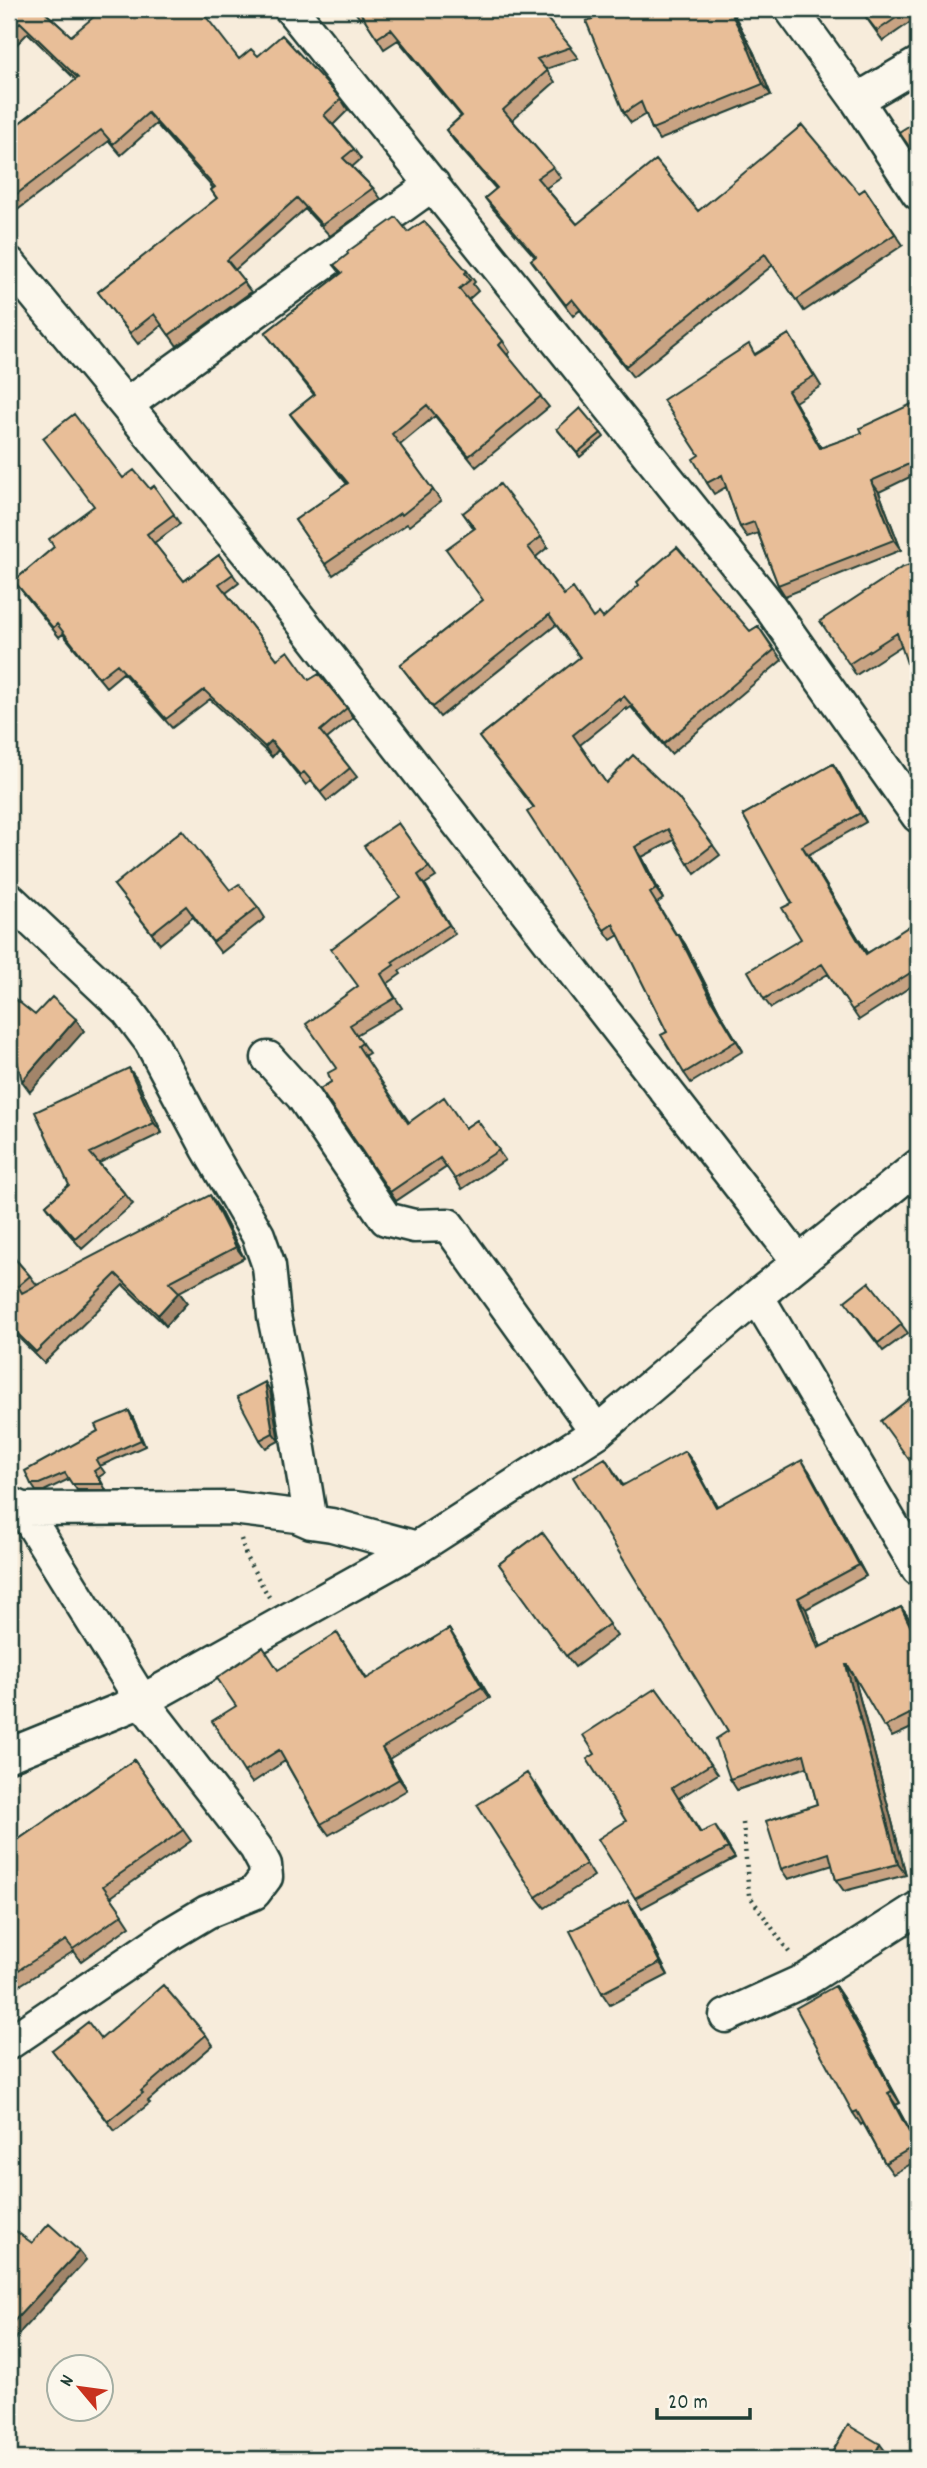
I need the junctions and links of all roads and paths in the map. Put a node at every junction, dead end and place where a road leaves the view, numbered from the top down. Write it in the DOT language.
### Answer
graph roads {
  1 [pos="291,9"];
  2 [pos="791,9"];
  3 [pos="918,64"];
  4 [pos="857,100"];
  5 [pos="433,184"];
  6 [pos="918,193"];
  7 [pos="9,263"];
  8 [pos="126,405"];
  9 [pos="918,816"];
  10 [pos="9,900"];
  11 [pos="268,1058"];
  12 [pos="918,1166"];
  13 [pos="799,1262"];
  14 [pos="757,1296"];
  15 [pos="597,1432"];
  16 [pos="16,1506"];
  17 [pos="232,1508"];
  18 [pos="311,1522"];
  19 [pos="417,1548"];
  20 [pos="918,1569"];
  21 [pos="284,1622"];
  22 [pos="142,1701"];
  23 [pos="9,1755"];
  24 [pos="743,1823"];
  25 [pos="918,1908"];
  26 [pos="807,1979"];
  27 [pos="726,2016"];
  28 [pos="9,2043"];
  1 -- 5 [label="street"];
  2 -- 4 [label="street"];
  3 -- 4 [label="street"];
  4 -- 6 [label="street"];
  5 -- 8 [label="street"];
  5 -- 9 [label="street"];
  7 -- 8 [label="street"];
  8 -- 13 [label="street"];
  10 -- 18 [label="street"];
  11 -- 15 [label="street"];
  12 -- 13 [label="street"];
  13 -- 14 [label="street"];
  14 -- 15 [label="street"];
  14 -- 20 [label="street"];
  15 -- 19 [label="street"];
  16 -- 17 [label="street"];
  16 -- 22 [label="street"];
  17 -- 18 [label="street"];
  17 -- 21 [label="path"];
  18 -- 19 [label="street"];
  19 -- 21 [label="street"];
  21 -- 22 [label="street"];
  22 -- 23 [label="street"];
  22 -- 28 [label="street"];
  24 -- 26 [label="path"];
  25 -- 26 [label="street"];
  26 -- 27 [label="street"];
}
